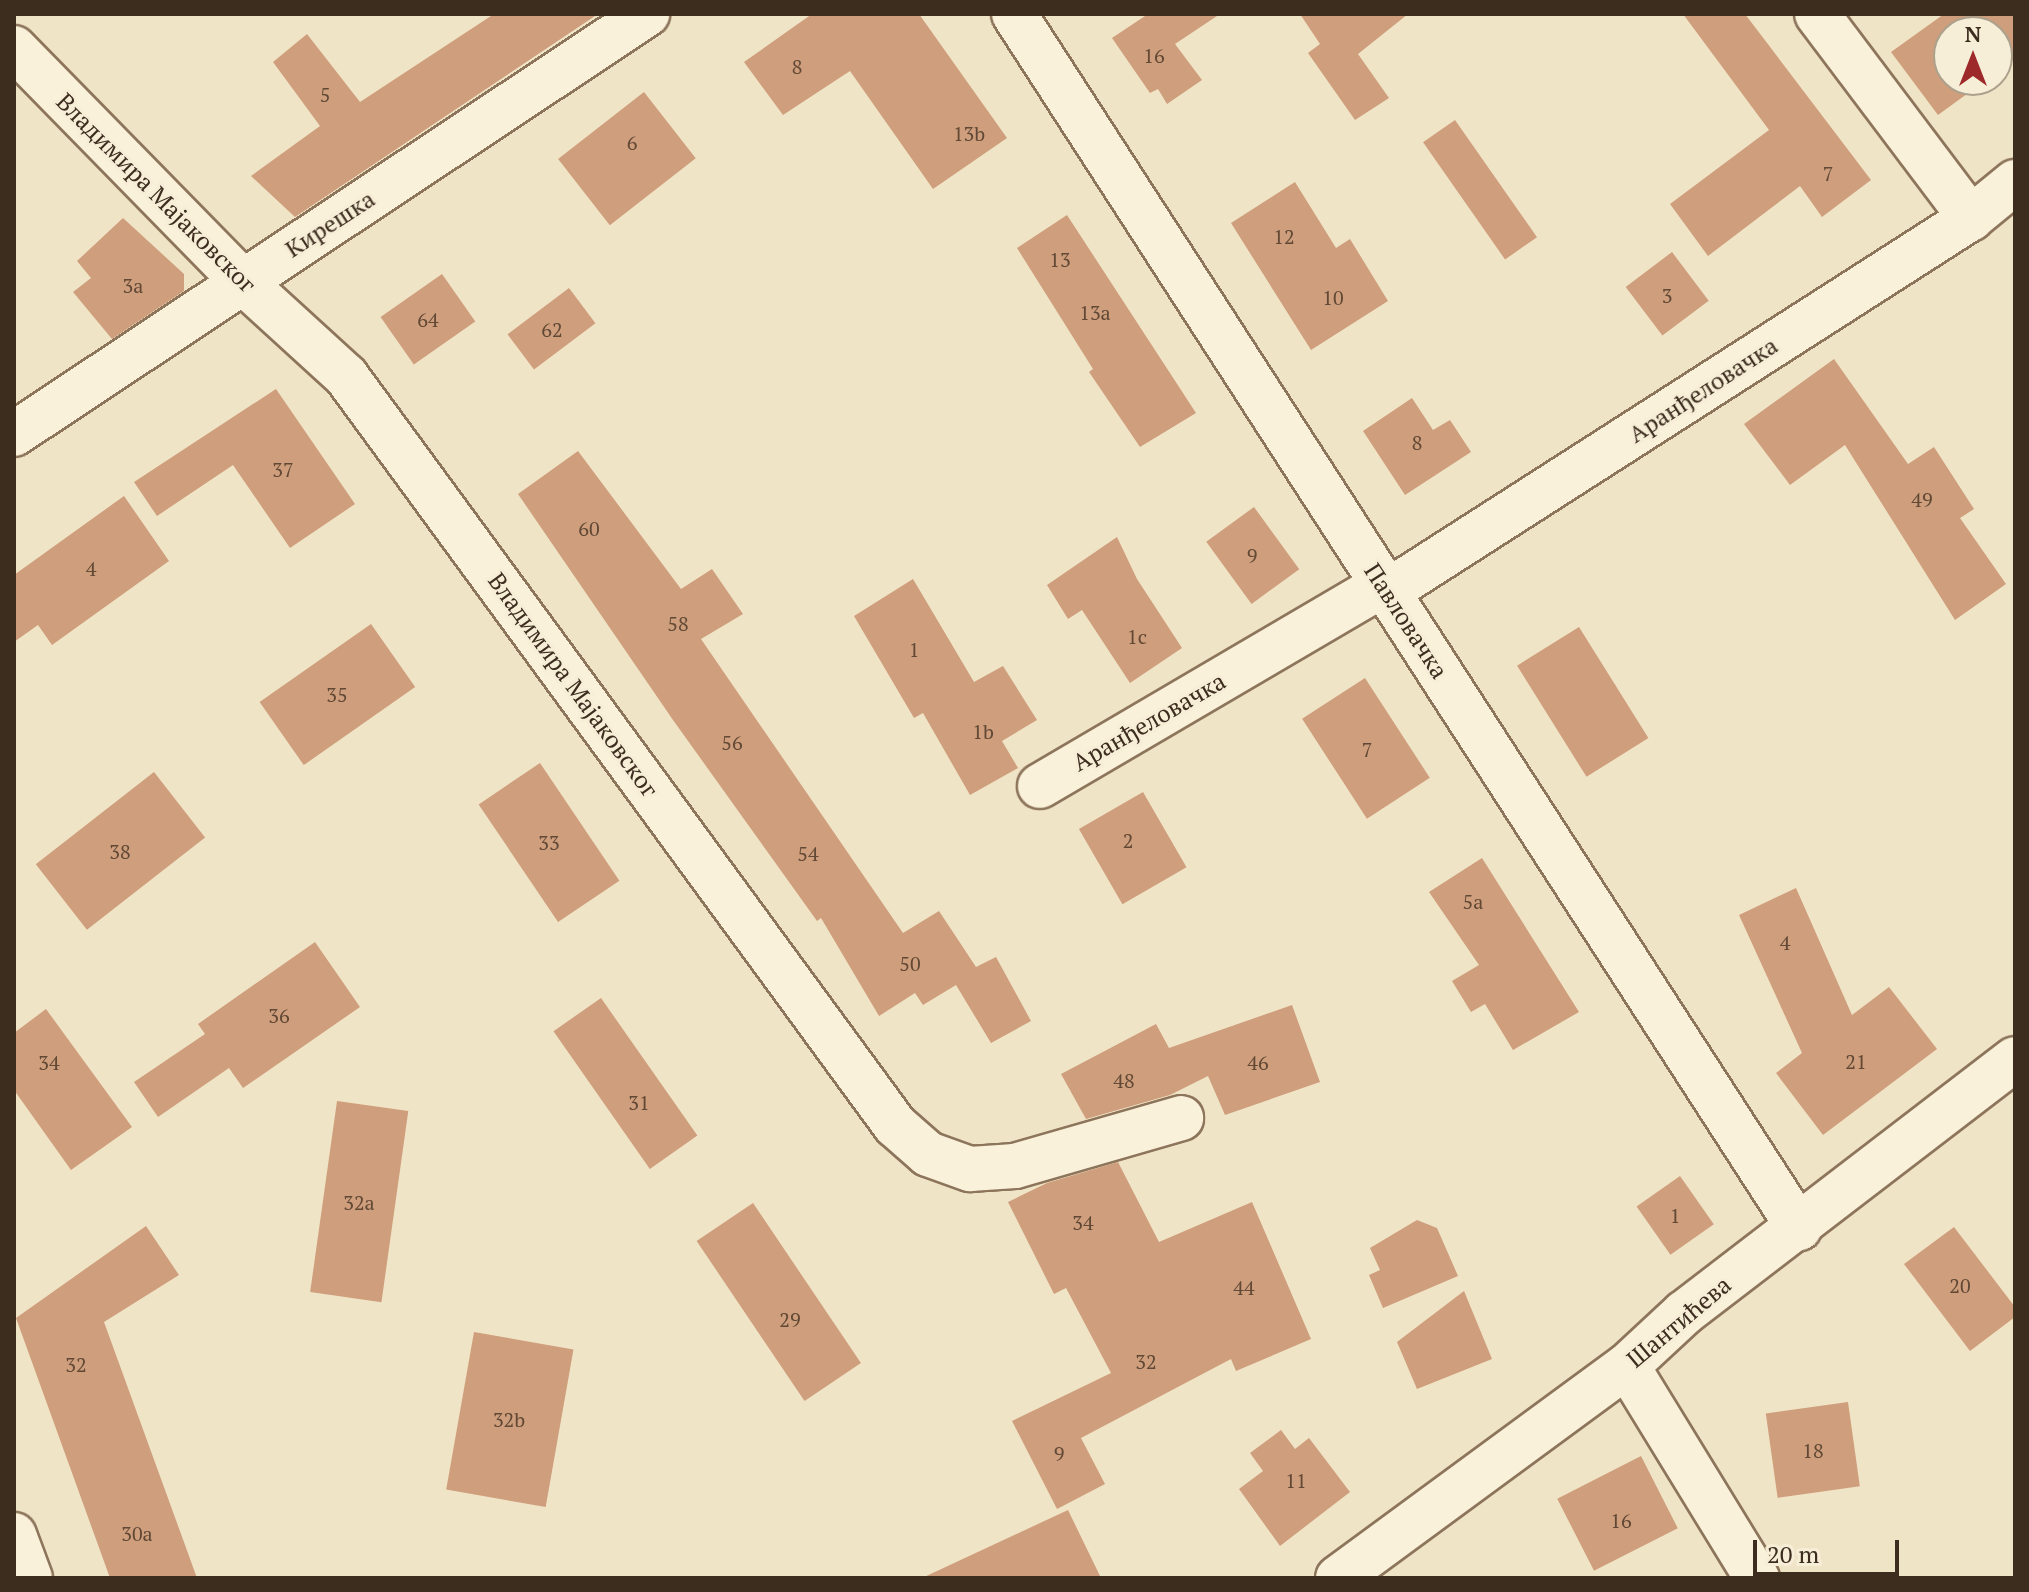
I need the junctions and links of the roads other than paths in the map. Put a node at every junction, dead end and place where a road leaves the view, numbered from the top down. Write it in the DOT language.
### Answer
graph roads {
  1 [pos="647,14"];
  2 [pos="1014,14"];
  3 [pos="1817,14"];
  4 [pos="14,48"];
  5 [pos="2015,182"];
  6 [pos="1971,218"];
  7 [pos="242,281"];
  8 [pos="14,434"];
  9 [pos="1385,589"];
  10 [pos="1040,786"];
  11 [pos="2015,1059"];
  12 [pos="1181,1118"];
  13 [pos="1799,1228"];
  14 [pos="1627,1366"];
  15 [pos="14,1535"];
  16 [pos="30,1578"];
  17 [pos="1338,1578"];
  18 [pos="1757,1578"];
  1 -- 7 [label="street, Кирешка"];
  2 -- 9 [label="street, Павловачка"];
  3 -- 6 [label="street"];
  4 -- 7 [label="street, Владимира Мајаковског"];
  5 -- 6 [label="street, Аранђеловачка"];
  6 -- 9 [label="street, Аранђеловачка"];
  7 -- 8 [label="street, Кирешка"];
  7 -- 12 [label="street, Владимира Мајаковског"];
  9 -- 10 [label="street, Аранђеловачка"];
  9 -- 13 [label="street, Павловачка"];
  11 -- 13 [label="street, Шантићева"];
  13 -- 14 [label="street, Шантићева"];
  14 -- 17 [label="street, Шантићева"];
  14 -- 18 [label="street"];
  15 -- 16 [label="street"];
}
